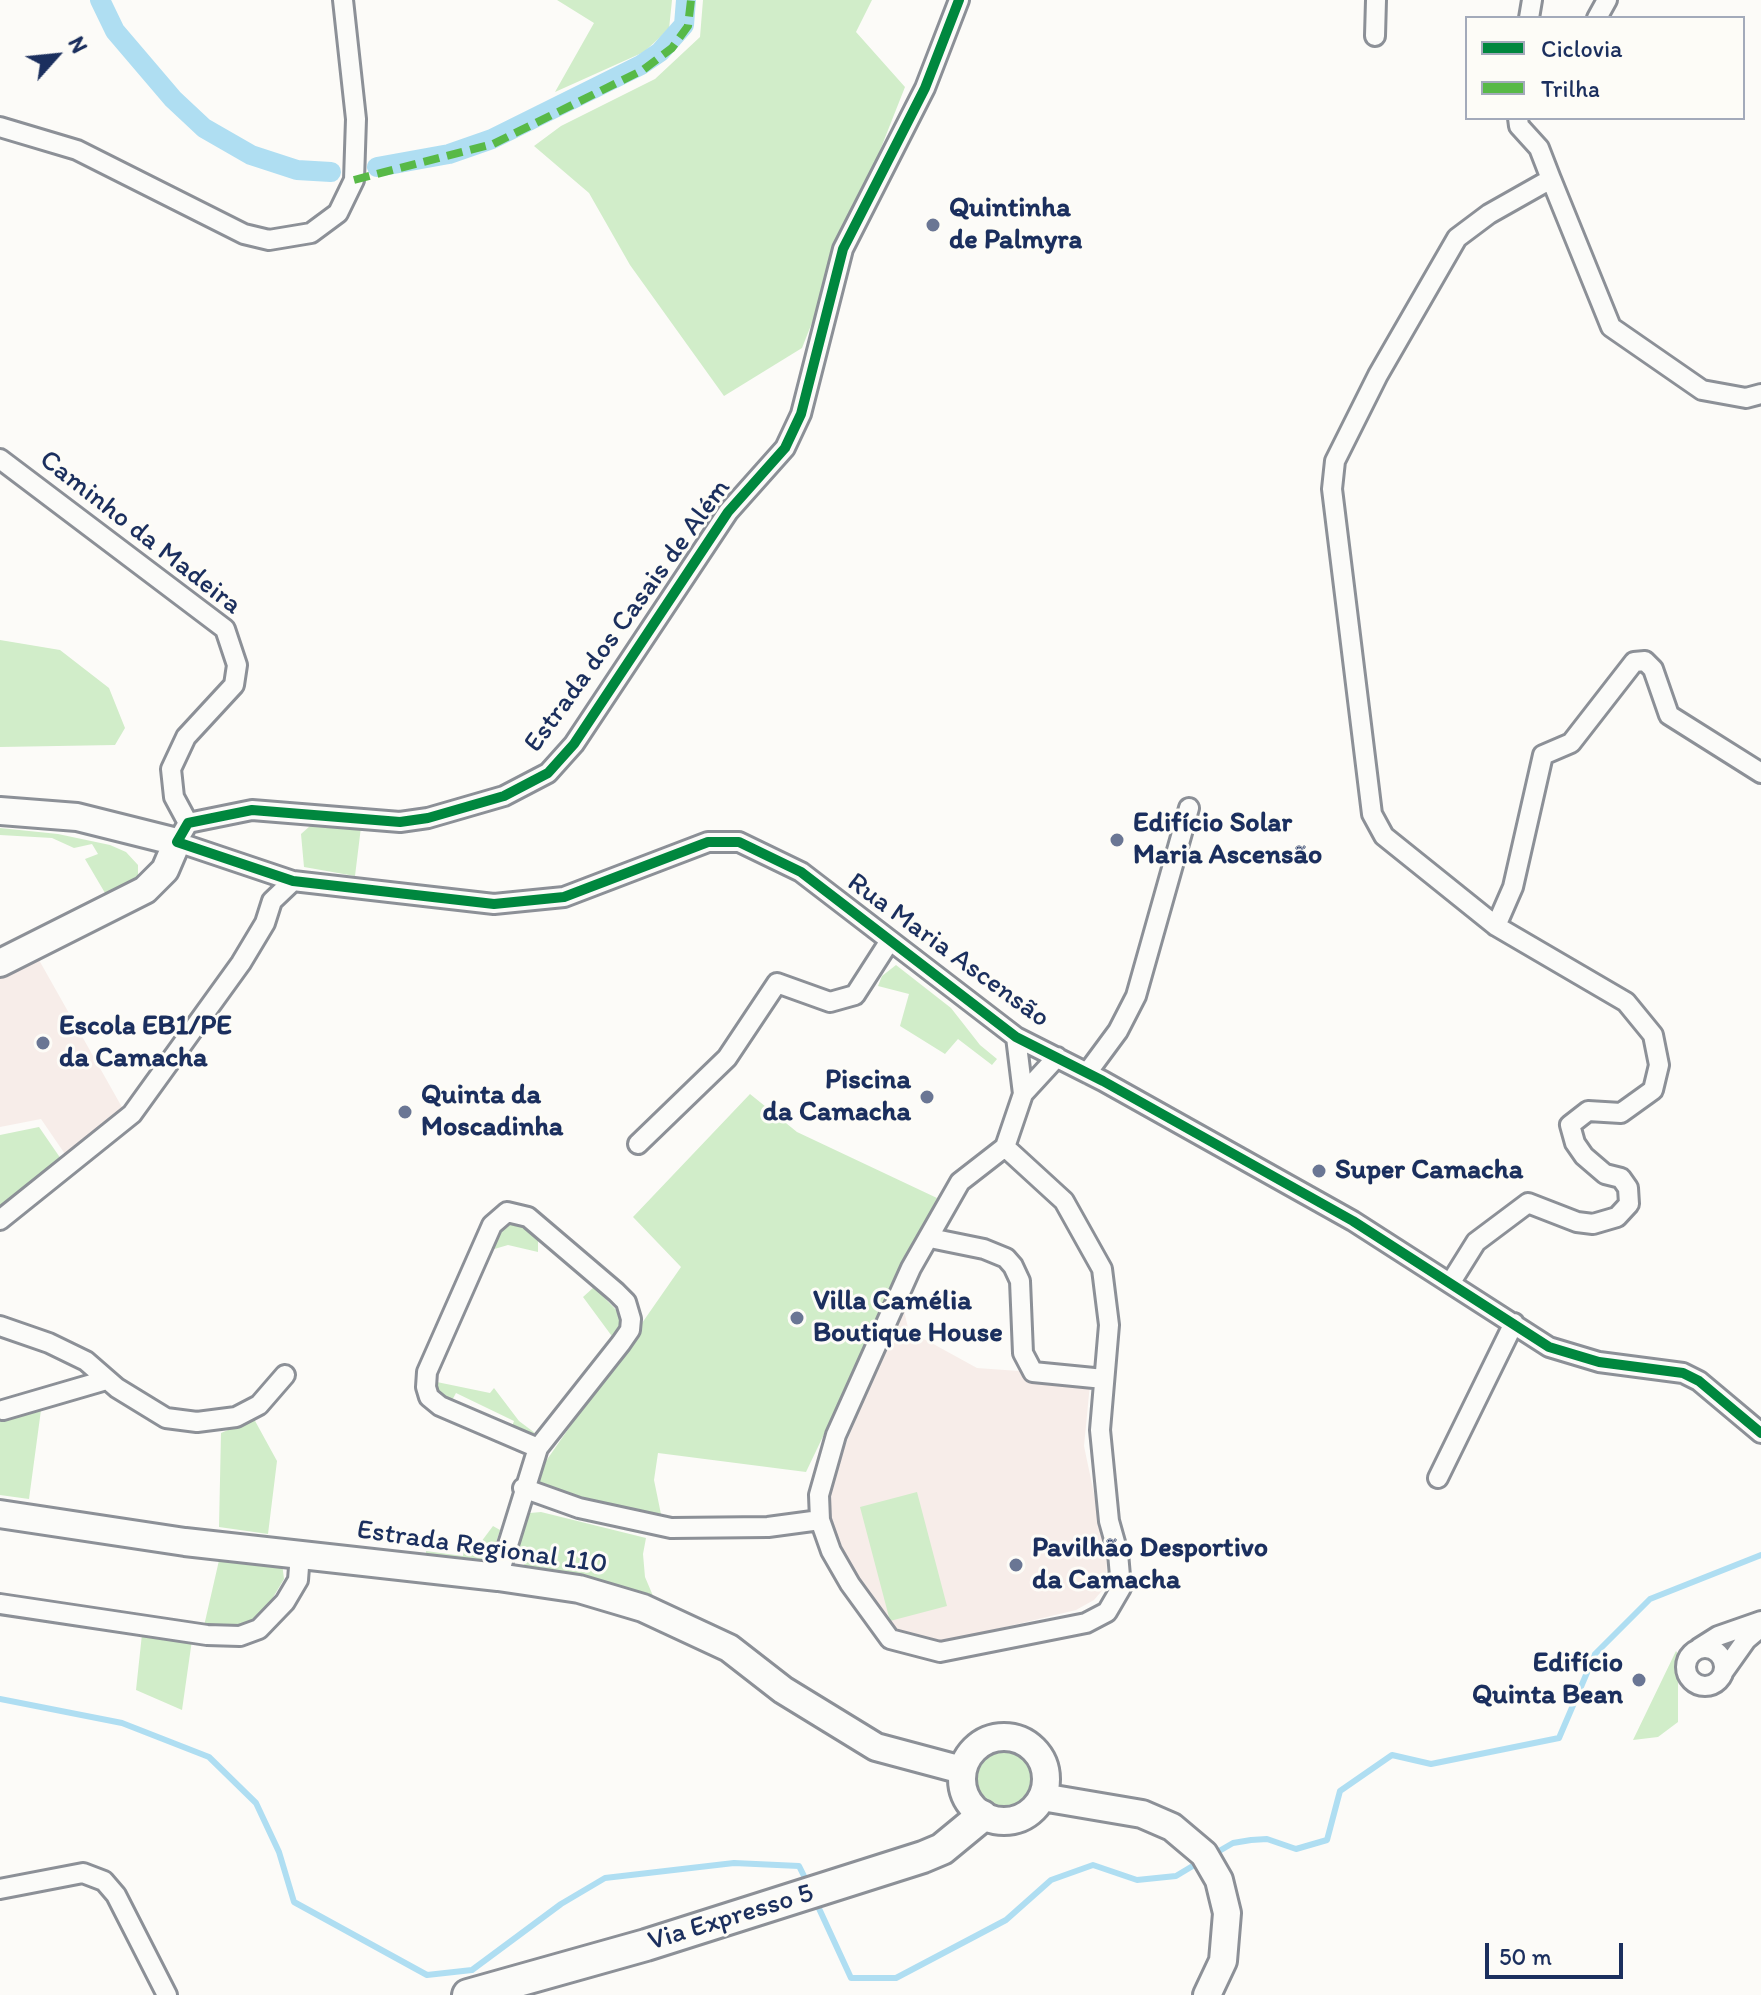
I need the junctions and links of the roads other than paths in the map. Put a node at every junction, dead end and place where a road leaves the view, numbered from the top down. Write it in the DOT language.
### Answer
graph roads {
  1 [pos="343,0"];
  2 [pos="959,0"];
  3 [pos="1376,0"];
  4 [pos="1375,36"];
  5 [pos="1518,120"];
  6 [pos="0,127"];
  7 [pos="1551,179"];
  8 [pos="1761,394"];
  9 [pos="0,459"];
  10 [pos="1761,773"];
  11 [pos="1189,808"];
  12 [pos="0,811"];
  13 [pos="183,833"];
  14 [pos="293,881"];
  15 [pos="1496,926"];
  16 [pos="889,942"];
  17 [pos="0,963"];
  18 [pos="1016,1037"];
  19 [pos="1057,1057"];
  20 [pos="1087,1073"];
  21 [pos="1023,1094"];
  22 [pos="638,1144"];
  23 [pos="1005,1147"];
  24 [pos="0,1220"];
  25 [pos="930,1238"];
  26 [pos="1451,1282"];
  27 [pos="1514,1323"];
  28 [pos="0,1326"];
  29 [pos="285,1375"];
  30 [pos="1104,1379"];
  31 [pos="106,1380"];
  32 [pos="3,1410"];
  33 [pos="1761,1433"];
  34 [pos="538,1448"];
  35 [pos="1438,1478"];
  36 [pos="523,1488"];
  37 [pos="0,1514"];
  38 [pos="820,1520"];
  39 [pos="300,1554"];
  40 [pos="498,1577"];
  41 [pos="0,1604"];
  42 [pos="1761,1624"];
  43 [pos="1699,1648"];
  44 [pos="1724,1671"];
  45 [pos="962,1770"];
  46 [pos="1042,1797"];
  47 [pos="982,1816"];
  48 [pos="0,1889"];
  49 [pos="167,1995"];
  50 [pos="468,1995"];
  51 [pos="1207,1995"];
  1 -- 6 [label="street"];
  2 -- 13 [label="street, Estrada dos Casais de Além"];
  3 -- 4 [label="street"];
  5 -- 7 [label="street"];
  7 -- 8 [label="street"];
  7 -- 15 [label="street"];
  9 -- 13 [label="street, Caminho da Madeira"];
  10 -- 15 [label="street"];
  11 -- 20 [label="street"];
  12 -- 13 [label="main road"];
  13 -- 14 [label="street, Rua Maria Ascensão"];
  13 -- 17 [label="main road"];
  14 -- 16 [label="street, Rua Maria Ascensão"];
  14 -- 24 [label="street"];
  15 -- 26 [label="street"];
  16 -- 18 [label="street, Rua Maria Ascensão"];
  16 -- 22 [label="street"];
  18 -- 19 [label="street, Rua Maria Ascensão"];
  18 -- 21 [label="street"];
  19 -- 20 [label="street, Rua Maria Ascensão"];
  19 -- 21 [label="street"];
  20 -- 26 [label="street, Rua Maria Ascensão"];
  21 -- 23 [label="street"];
  23 -- 25 [label="street"];
  23 -- 30 [label="street"];
  25 -- 30 [label="street"];
  25 -- 38 [label="street"];
  26 -- 27 [label="street, Rua Maria Ascensão"];
  27 -- 33 [label="street, Rua Maria Ascensão"];
  27 -- 35 [label="street"];
  28 -- 31 [label="street"];
  29 -- 31 [label="street"];
  30 -- 38 [label="street"];
  31 -- 32 [label="street"];
  34 -- 34 [label="street"];
  34 -- 36 [label="street"];
  36 -- 38 [label="street"];
  36 -- 40 [label="street"];
  37 -- 39 [label="main road, Estrada Regional 110"];
  39 -- 40 [label="main road, Estrada Regional 110"];
  39 -- 41 [label="street"];
  40 -- 45 [label="main road, Estrada Regional 110"];
  42 -- 43 [label="street"];
  42 -- 44 [label="street"];
  43 -- 44 [label="street"];
  43 -- 44 [label="street"];
  45 -- 46 [label="main road"];
  45 -- 47 [label="main road"];
  46 -- 47 [label="main road"];
  46 -- 51 [label="main road"];
  47 -- 50 [label="main road, Via Expresso 5"];
  48 -- 49 [label="street"];
}
